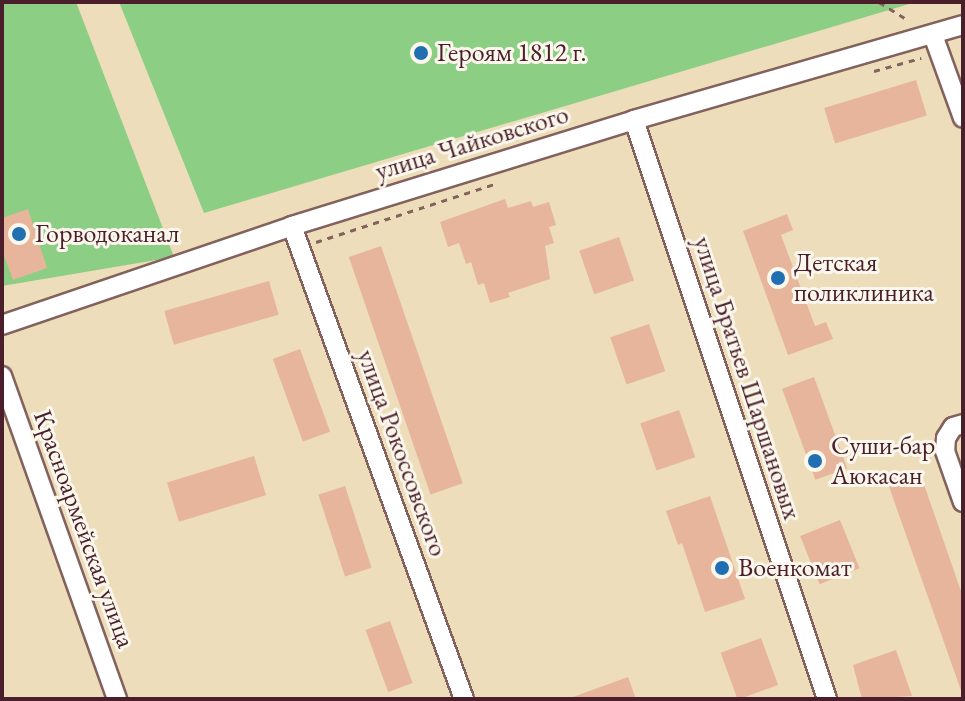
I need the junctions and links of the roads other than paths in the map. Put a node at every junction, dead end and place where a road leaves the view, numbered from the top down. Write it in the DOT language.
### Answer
graph roads {
  1 [pos="963,25"];
  2 [pos="933,35"];
  3 [pos="963,118"];
  4 [pos="634,120"];
  5 [pos="292,226"];
  6 [pos="2,325"];
  7 [pos="2,376"];
  8 [pos="963,424"];
  9 [pos="963,502"];
  10 [pos="117,699"];
  11 [pos="464,699"];
  12 [pos="827,699"];
  1 -- 2 [label="street, улица Чайковского"];
  2 -- 3 [label="street"];
  2 -- 4 [label="street, улица Чайковского"];
  4 -- 5 [label="street, улица Чайковского"];
  4 -- 12 [label="street, улица Братьев Шаршановых"];
  5 -- 6 [label="street, улица Чайковского"];
  5 -- 11 [label="street, улица Рокоссовского"];
  7 -- 10 [label="street, Красноармейская улица"];
  8 -- 9 [label="street"];
}
